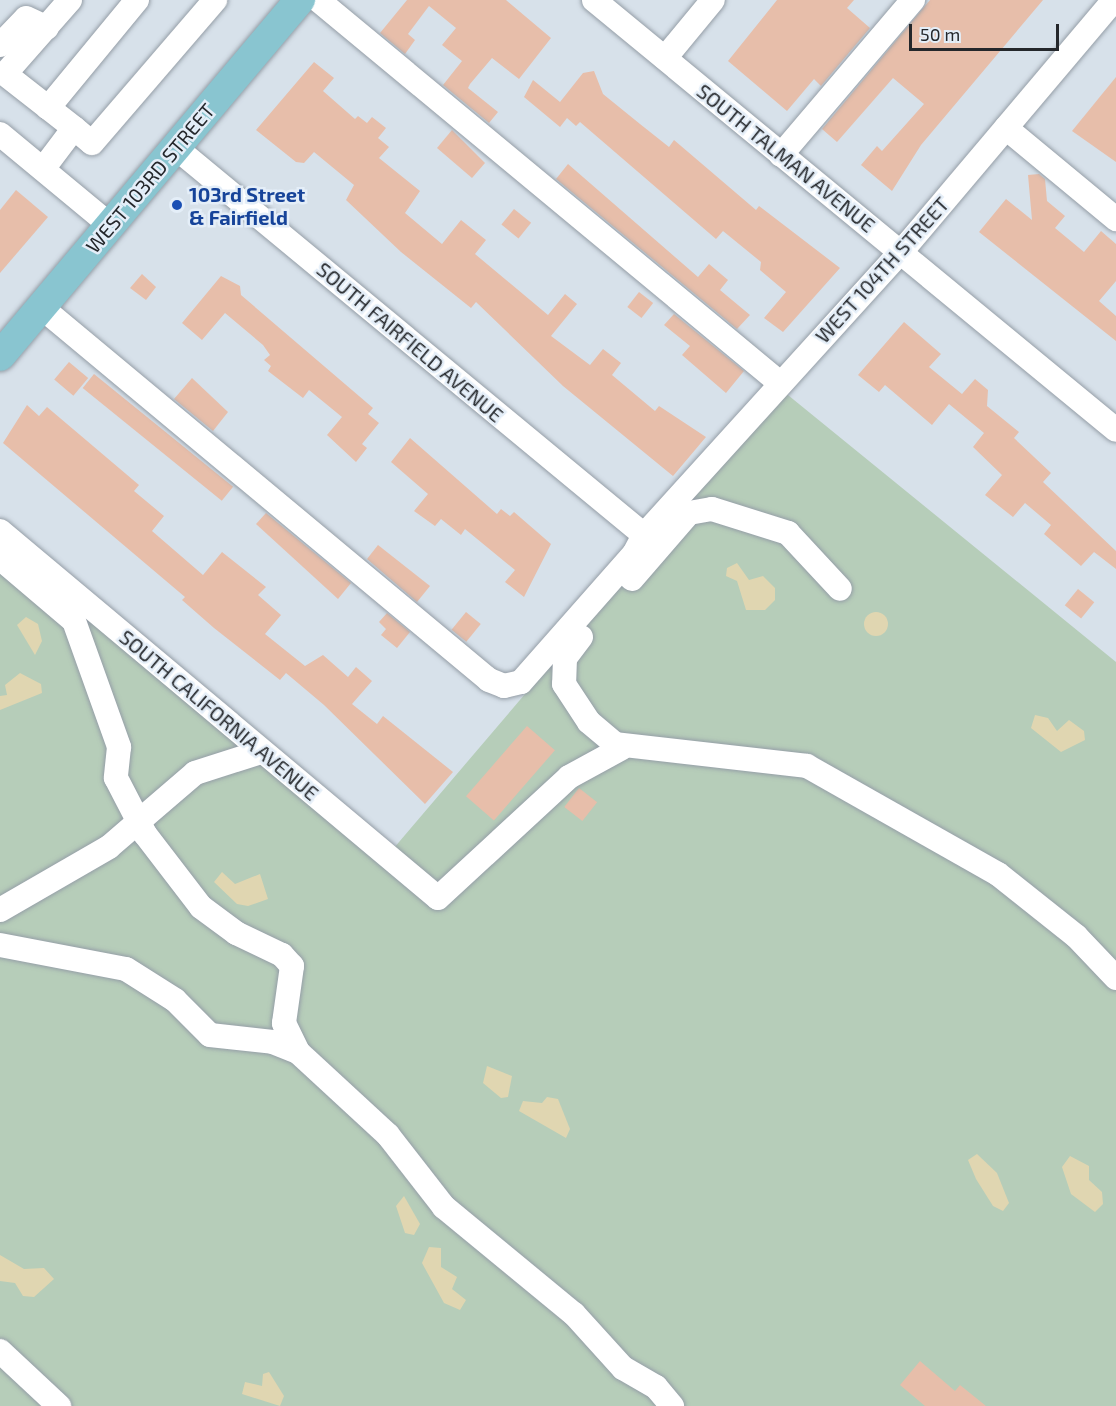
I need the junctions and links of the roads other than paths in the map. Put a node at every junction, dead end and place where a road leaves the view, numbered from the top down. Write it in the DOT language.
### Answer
graph roads {
  1 [pos="70,0"];
  2 [pos="137,0"];
  3 [pos="215,0"];
  4 [pos="300,0"];
  5 [pos="318,0"];
  6 [pos="594,0"];
  7 [pos="713,0"];
  8 [pos="913,0"];
  9 [pos="1114,0"];
  10 [pos="47,28"];
  11 [pos="0,45"];
  12 [pos="664,58"];
  13 [pos="3,74"];
  14 [pos="48,108"];
  15 [pos="74,128"];
  16 [pos="1006,128"];
  17 [pos="0,134"];
  18 [pos="176,148"];
  19 [pos="782,155"];
  20 [pos="43,169"];
  21 [pos="1116,219"];
  22 [pos="110,225"];
  23 [pos="901,252"];
  24 [pos="41,307"];
  25 [pos="0,356"];
  26 [pos="780,383"];
  27 [pos="1116,430"];
  28 [pos="0,531"];
  29 [pos="644,535"];
  30 [pos="0,558"];
  31 [pos="840,589"];
  32 [pos="622,748"];
  33 [pos="261,752"];
  34 [pos="138,823"];
  35 [pos="0,910"];
  36 [pos="0,945"];
  37 [pos="1116,978"];
  38 [pos="298,1052"];
  39 [pos="0,1351"];
  40 [pos="59,1406"];
  41 [pos="672,1406"];
  1 -- 10 [label="street"];
  2 -- 14 [label="street"];
  3 -- 15 [label="street"];
  4 -- 18 [label="main road, WEST 103RD STREET"];
  5 -- 26 [label="street"];
  6 -- 12 [label="street, SOUTH TALMAN AVENUE"];
  7 -- 12 [label="street"];
  8 -- 19 [label="street"];
  9 -- 16 [label="street, WEST 104TH STREET"];
  10 -- 11 [label="street"];
  10 -- 13 [label="street"];
  12 -- 19 [label="street, SOUTH TALMAN AVENUE"];
  13 -- 14 [label="street"];
  14 -- 15 [label="street"];
  15 -- 20 [label="street"];
  16 -- 21 [label="street"];
  16 -- 23 [label="street, WEST 104TH STREET"];
  17 -- 20 [label="street"];
  18 -- 22 [label="main road, WEST 103RD STREET"];
  18 -- 29 [label="street, SOUTH FAIRFIELD AVENUE"];
  19 -- 23 [label="street, SOUTH TALMAN AVENUE"];
  20 -- 22 [label="street"];
  22 -- 24 [label="main road, WEST 103RD STREET"];
  23 -- 26 [label="street, WEST 104TH STREET"];
  23 -- 27 [label="street, SOUTH TALMAN AVENUE"];
  24 -- 25 [label="main road, WEST 103RD STREET"];
  24 -- 29 [label="street, WEST 104TH STREET"];
  26 -- 29 [label="street, WEST 104TH STREET"];
  28 -- 33 [label="street, SOUTH CALIFORNIA AVENUE"];
  30 -- 34 [label="street"];
  31 -- 32 [label="street"];
  32 -- 33 [label="street, SOUTH CALIFORNIA AVENUE"];
  32 -- 37 [label="street"];
  33 -- 34 [label="street"];
  34 -- 35 [label="street"];
  34 -- 38 [label="street"];
  36 -- 38 [label="street"];
  38 -- 41 [label="street"];
  39 -- 40 [label="street"];
}
